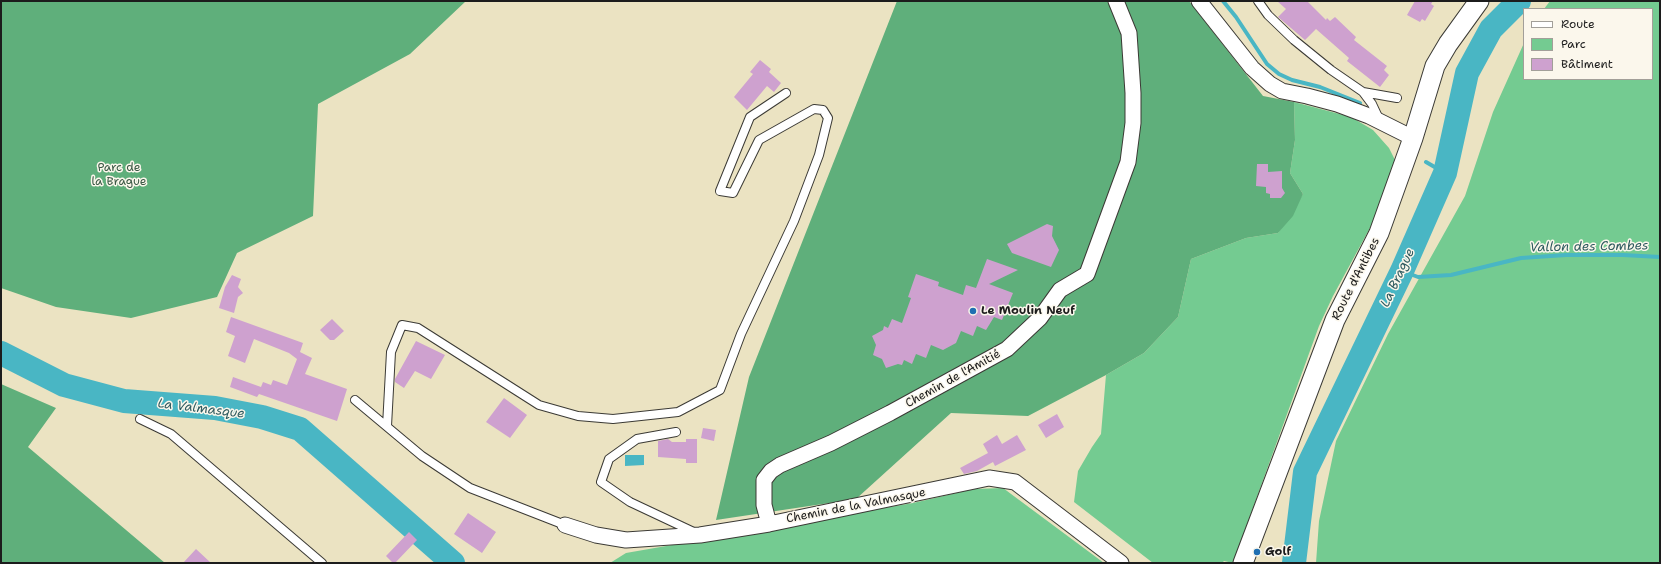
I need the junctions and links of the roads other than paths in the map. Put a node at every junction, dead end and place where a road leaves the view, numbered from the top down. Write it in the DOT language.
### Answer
graph roads {
  1 [pos="1116,1"];
  2 [pos="1200,1"];
  3 [pos="1258,1"];
  4 [pos="1479,1"];
  5 [pos="1364,92"];
  6 [pos="786,93"];
  7 [pos="1397,98"];
  8 [pos="1380,122"];
  9 [pos="1413,138"];
  10 [pos="355,400"];
  11 [pos="140,419"];
  12 [pos="387,426"];
  13 [pos="676,432"];
  14 [pos="769,524"];
  15 [pos="565,525"];
  16 [pos="700,535"];
  17 [pos="322,563"];
  18 [pos="1121,563"];
  19 [pos="1243,563"];
  1 -- 14 [label="street, Chemin de l'Amitié"];
  2 -- 8 [label="street"];
  3 -- 5 [label="lane"];
  4 -- 9 [label="street, Route d'Antibes"];
  5 -- 7 [label="lane"];
  5 -- 8 [label="lane"];
  6 -- 12 [label="lane"];
  8 -- 9 [label="street"];
  9 -- 19 [label="street, Route d'Antibes"];
  10 -- 12 [label="lane"];
  11 -- 17 [label="lane"];
  12 -- 15 [label="lane"];
  13 -- 16 [label="lane"];
  14 -- 16 [label="street, Chemin de la Valmasque"];
  14 -- 18 [label="street, Chemin de la Valmasque"];
  15 -- 16 [label="street, Chemin de la Valmasque"];
}
